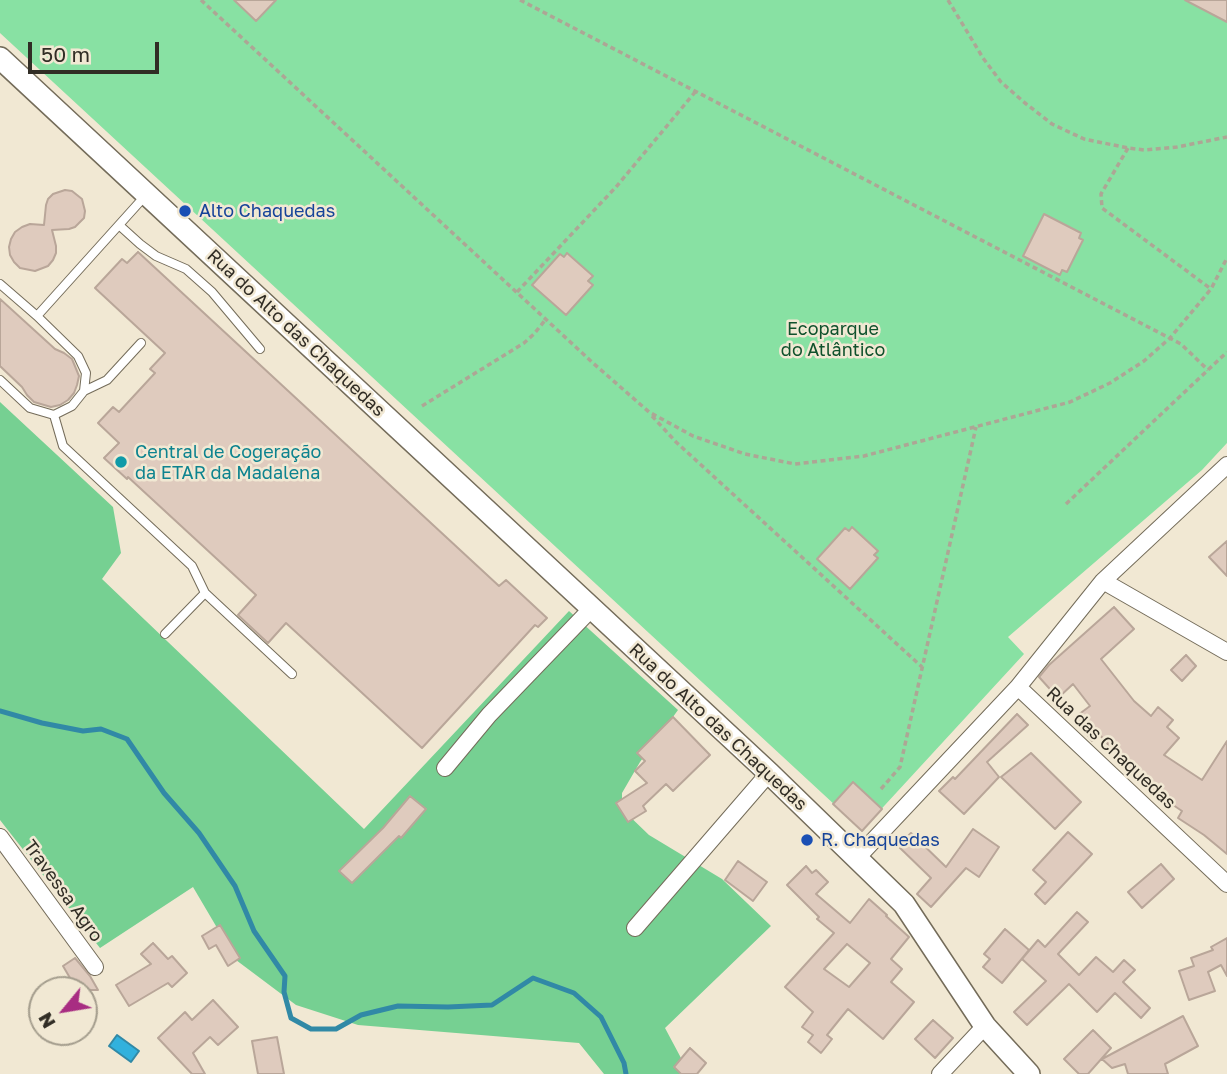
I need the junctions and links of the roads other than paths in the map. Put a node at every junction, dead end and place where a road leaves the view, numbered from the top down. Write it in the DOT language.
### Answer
graph roads {
  1 [pos="0,58"];
  2 [pos="147,194"];
  3 [pos="119,225"];
  4 [pos="0,284"];
  5 [pos="37,316"];
  6 [pos="141,343"];
  7 [pos="260,349"];
  8 [pos="0,380"];
  9 [pos="84,391"];
  10 [pos="54,415"];
  11 [pos="1227,465"];
  12 [pos="1103,581"];
  13 [pos="205,593"];
  14 [pos="592,608"];
  15 [pos="165,634"];
  16 [pos="1227,652"];
  17 [pos="292,674"];
  18 [pos="1018,687"];
  19 [pos="445,768"];
  20 [pos="769,773"];
  21 [pos="0,837"];
  22 [pos="856,859"];
  23 [pos="1227,884"];
  24 [pos="635,929"];
  25 [pos="95,967"];
  26 [pos="985,1026"];
  27 [pos="940,1074"];
  28 [pos="1029,1074"];
  1 -- 2 [label="street, Rua do Alto das Chaquedas"];
  2 -- 3 [label="lane"];
  2 -- 14 [label="street, Rua do Alto das Chaquedas"];
  3 -- 5 [label="lane"];
  3 -- 7 [label="lane"];
  4 -- 5 [label="lane"];
  5 -- 9 [label="lane"];
  6 -- 9 [label="lane"];
  8 -- 10 [label="lane"];
  9 -- 10 [label="lane"];
  10 -- 13 [label="lane"];
  11 -- 12 [label="street"];
  12 -- 16 [label="street"];
  12 -- 18 [label="street"];
  13 -- 15 [label="lane"];
  13 -- 17 [label="lane"];
  14 -- 19 [label="street"];
  14 -- 20 [label="street, Rua do Alto das Chaquedas"];
  18 -- 22 [label="street, Rua das Chaquedas"];
  18 -- 23 [label="street, Rua das Chaquedas"];
  20 -- 22 [label="street, Rua do Alto das Chaquedas"];
  20 -- 24 [label="street"];
  21 -- 25 [label="street, Travessa Agro"];
  22 -- 26 [label="street, Rua do Alto das Chaquedas"];
  26 -- 27 [label="street"];
  26 -- 28 [label="street, Rua do Alto das Chaquedas"];
}
